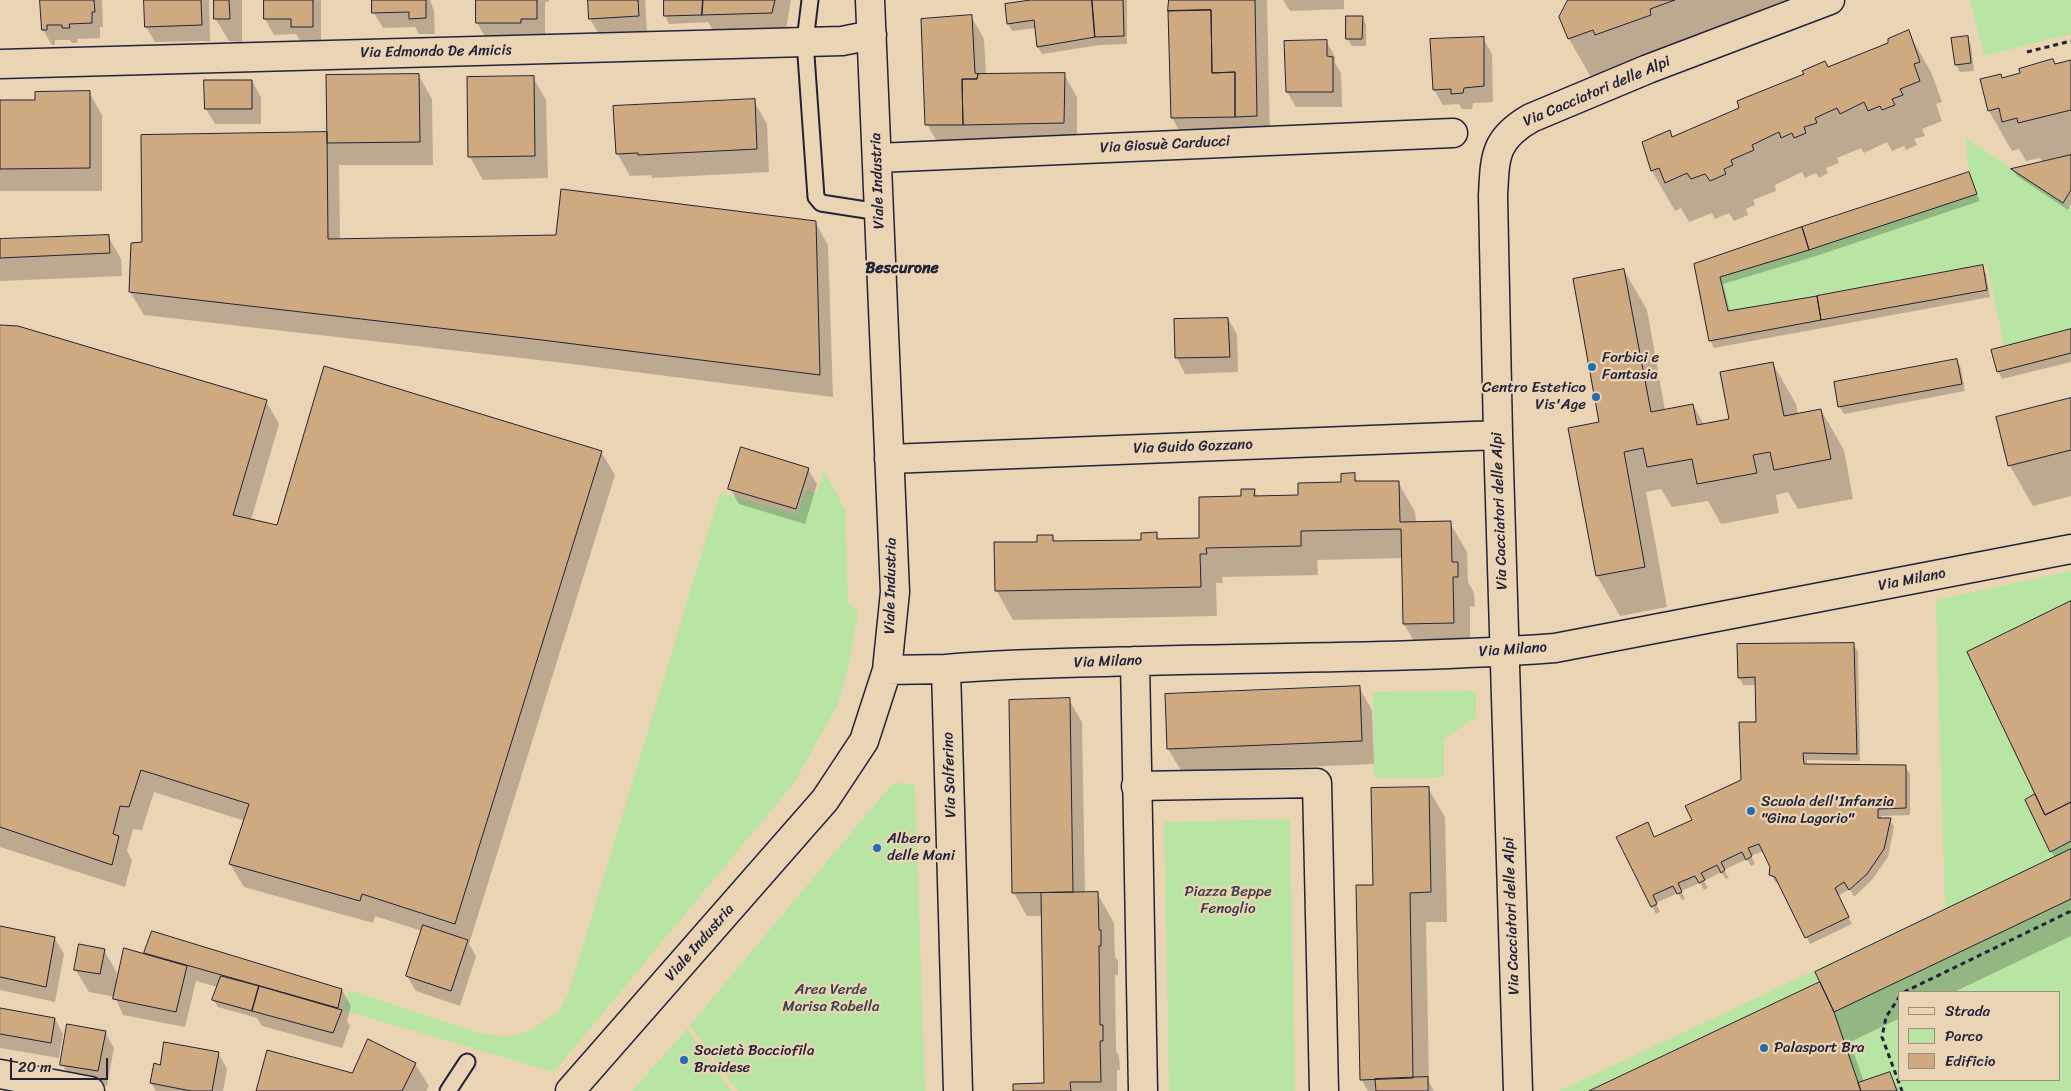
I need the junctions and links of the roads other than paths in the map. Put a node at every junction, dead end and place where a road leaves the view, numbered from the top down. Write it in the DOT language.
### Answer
graph roads {
  1 [pos="810,0"];
  2 [pos="870,0"];
  3 [pos="1830,0"];
  4 [pos="872,35"];
  5 [pos="805,41"];
  6 [pos="0,64"];
  7 [pos="1453,132"];
  8 [pos="877,158"];
  9 [pos="879,212"];
  10 [pos="1498,435"];
  11 [pos="889,459"];
  12 [pos="2071,549"];
  13 [pos="1505,652"];
  14 [pos="1135,661"];
  15 [pos="946,669"];
  16 [pos="887,670"];
  17 [pos="1136,786"];
  18 [pos="466,1062"];
  19 [pos="0,1074"];
  20 [pos="90,1091"];
  21 [pos="448,1091"];
  22 [pos="570,1091"];
  23 [pos="958,1091"];
  24 [pos="1142,1091"];
  25 [pos="1324,1091"];
  26 [pos="1518,1091"];
  1 -- 5 [label="lane"];
  2 -- 4 [label="street, Viale Industria"];
  3 -- 10 [label="street, Via Cacciatori delle Alpi"];
  4 -- 5 [label="street, Via Edmondo De Amicis"];
  4 -- 8 [label="street, Viale Industria"];
  5 -- 6 [label="street, Via Edmondo De Amicis"];
  5 -- 9 [label="lane"];
  7 -- 8 [label="street, Via Giosuè Carducci"];
  8 -- 9 [label="street, Viale Industria"];
  9 -- 11 [label="street, Viale Industria"];
  10 -- 11 [label="street, Via Guido Gozzano"];
  10 -- 13 [label="street, Via Cacciatori delle Alpi"];
  11 -- 16 [label="street, Viale Industria"];
  12 -- 13 [label="street, Via Milano"];
  13 -- 14 [label="street, Via Milano"];
  13 -- 26 [label="street, Via Cacciatori delle Alpi"];
  14 -- 15 [label="street, Via Milano"];
  14 -- 17 [label="street"];
  15 -- 16 [label="street"];
  15 -- 23 [label="street, Via Solferino"];
  16 -- 22 [label="street, Viale Industria"];
  17 -- 24 [label="street"];
  17 -- 25 [label="street"];
  18 -- 21 [label="lane"];
  19 -- 20 [label="street"];
}
